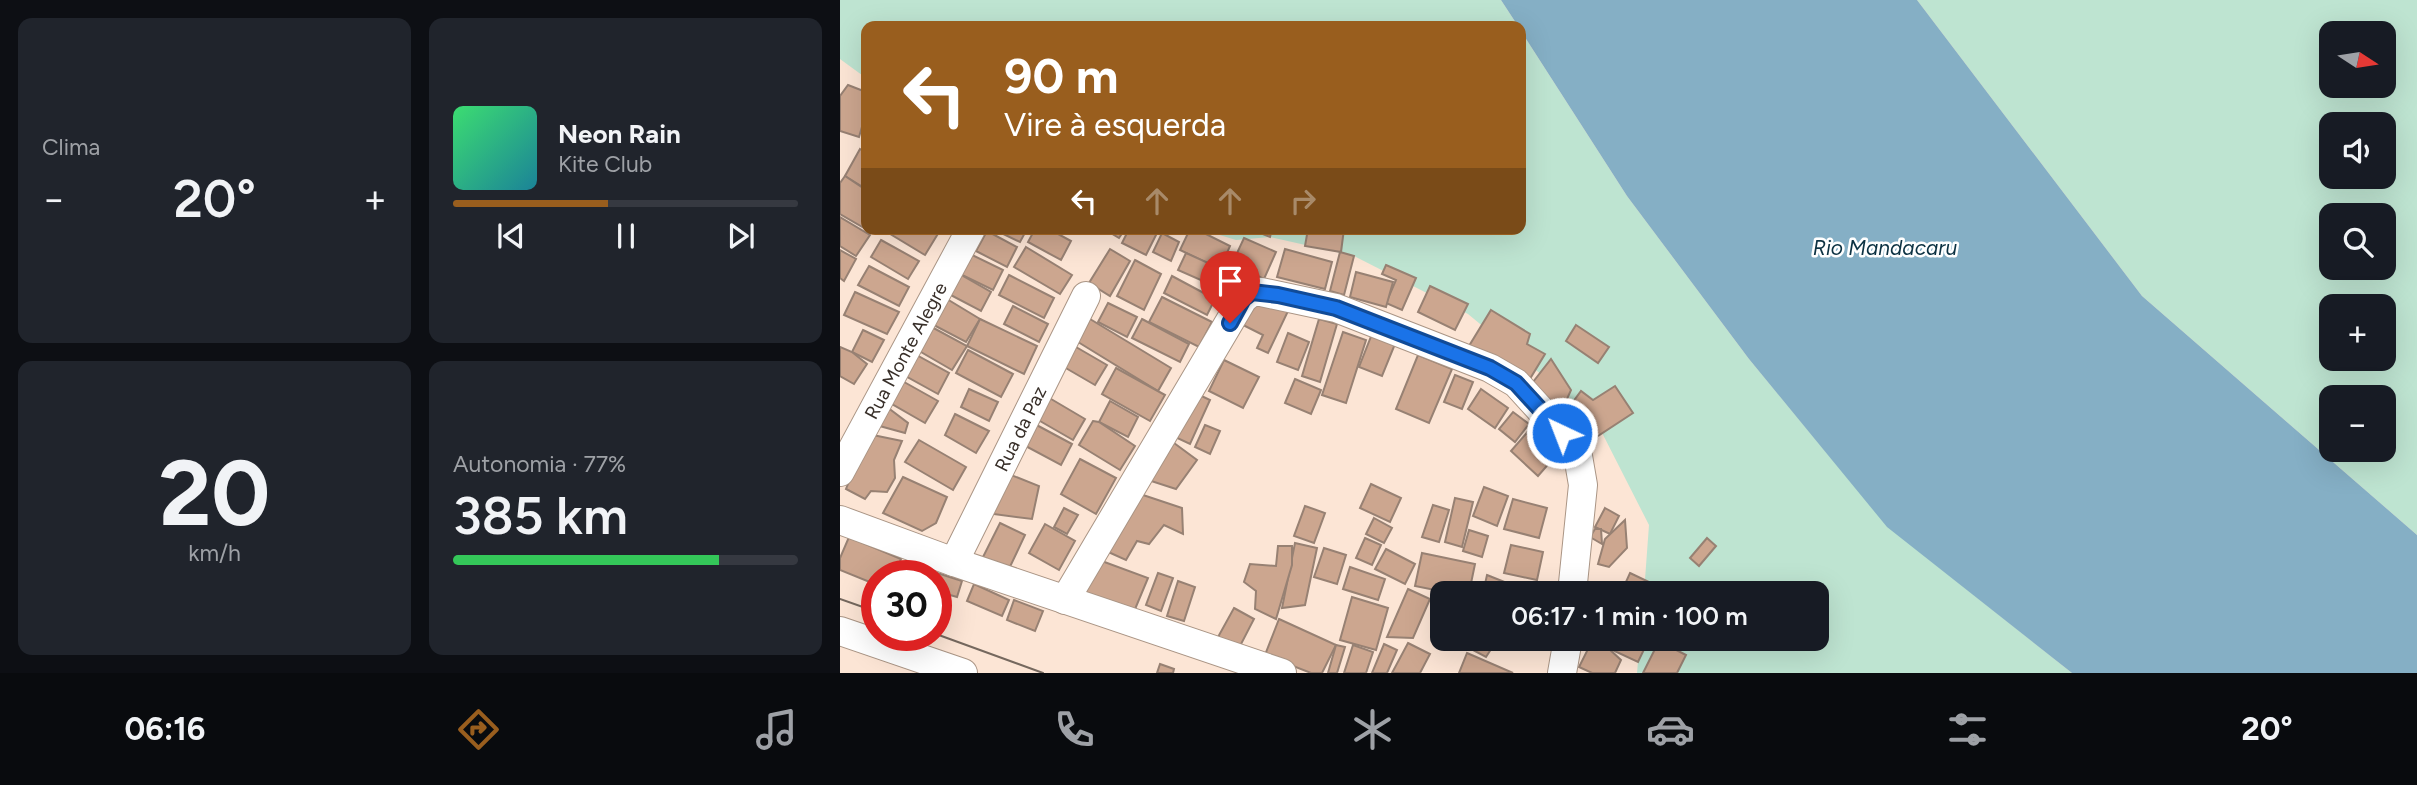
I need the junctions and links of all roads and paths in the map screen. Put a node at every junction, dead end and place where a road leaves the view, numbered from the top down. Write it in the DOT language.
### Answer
graph roads {
  1 [pos="968,235"];
  2 [pos="1086,296"];
  3 [pos="840,472"];
  4 [pos="840,520"];
  5 [pos="954,562"];
  6 [pos="1573,581"];
  7 [pos="1065,600"];
  8 [pos="840,631"];
  9 [pos="1566,651"];
  10 [pos="963,673"];
  11 [pos="1282,673"];
  12 [pos="1562,673"];
  1 -- 3 [label="street, Rua Monte Alegre"];
  2 -- 5 [label="street, Rua da Paz"];
  4 -- 5 [label="street"];
  5 -- 7 [label="street"];
  6 -- 7 [label="street"];
  7 -- 11 [label="street"];
  8 -- 10 [label="street"];
  9 -- 12 [label="street"];
}
